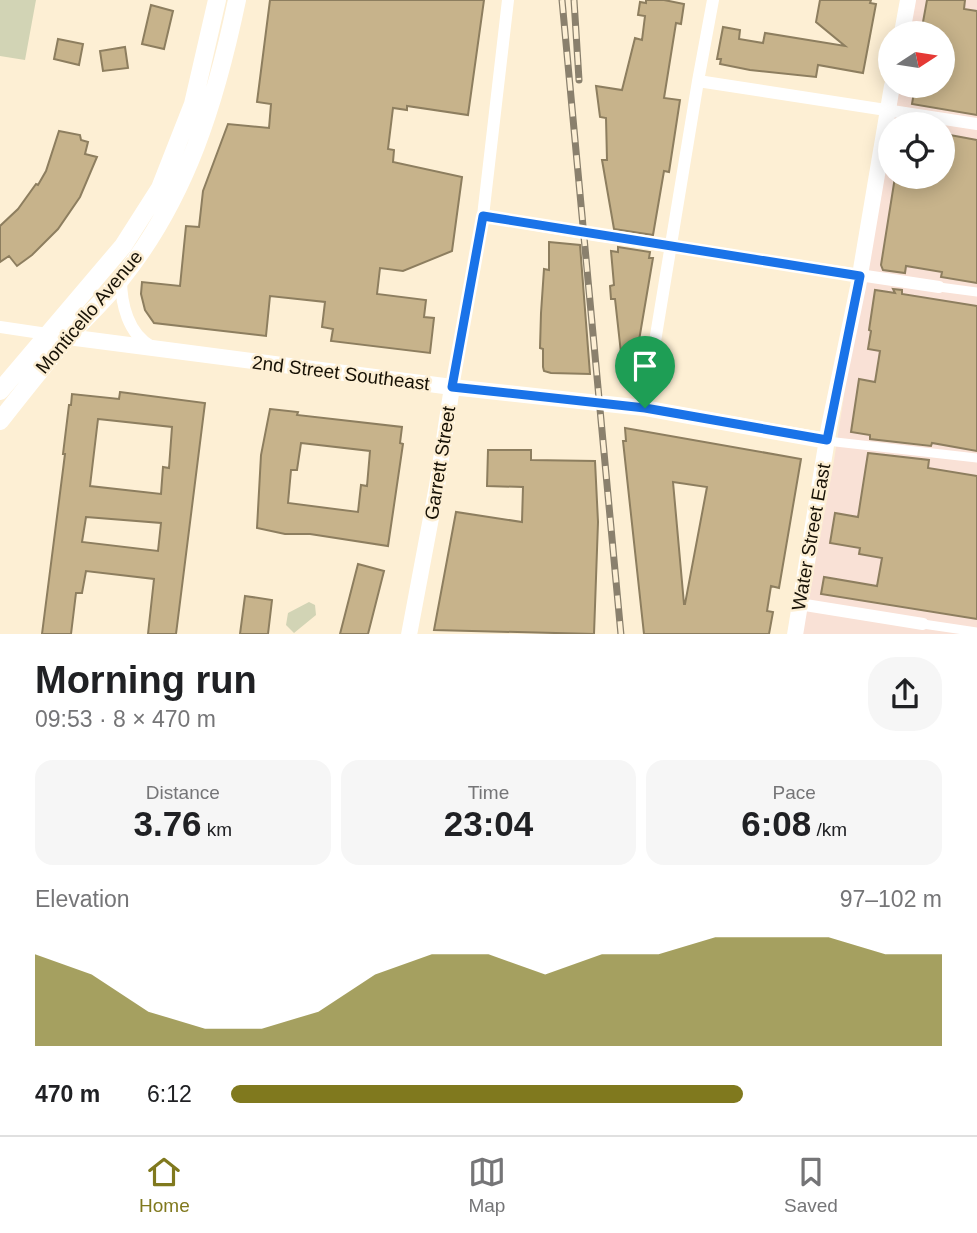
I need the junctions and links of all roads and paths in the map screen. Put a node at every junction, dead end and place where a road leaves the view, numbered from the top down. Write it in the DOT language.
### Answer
graph roads {
  1 [pos="217,0"];
  2 [pos="237,0"];
  3 [pos="508,0"];
  4 [pos="713,0"];
  5 [pos="908,0"];
  6 [pos="904,21"];
  7 [pos="698,81"];
  8 [pos="890,98"];
  9 [pos="887,110"];
  10 [pos="977,124"];
  11 [pos="483,216"];
  12 [pos="671,246"];
  13 [pos="860,276"];
  14 [pos="121,279"];
  15 [pos="939,287"];
  16 [pos="977,292"];
  17 [pos="0,327"];
  18 [pos="47,334"];
  19 [pos="68,337"];
  20 [pos="162,351"];
  21 [pos="452,387"];
  22 [pos="0,391"];
  23 [pos="645,408"];
  24 [pos="0,421"];
  25 [pos="827,440"];
  26 [pos="977,458"];
  27 [pos="800,604"];
  28 [pos="923,624"];
  29 [pos="977,632"];
  30 [pos="409,634"];
  31 [pos="795,634"];
  1 -- 18 [label="main road, Monticello Avenue"];
  2 -- 14 [label="main road, Monticello Avenue"];
  3 -- 11 [label="street, Garrett Street"];
  4 -- 7 [label="street"];
  5 -- 6 [label="street"];
  7 -- 9 [label="street"];
  7 -- 12 [label="street"];
  8 -- 9 [label="street, Water Street East"];
  9 -- 10 [label="street"];
  9 -- 13 [label="street, Water Street East"];
  11 -- 12 [label="street"];
  11 -- 21 [label="street, Garrett Street"];
  12 -- 13 [label="street"];
  12 -- 23 [label="street"];
  13 -- 15 [label="street"];
  13 -- 25 [label="street, Water Street East"];
  14 -- 19 [label="main road, Monticello Avenue"];
  14 -- 20 [label="street, 2nd Street Southeast"];
  15 -- 16 [label="street"];
  17 -- 18 [label="street, 2nd Street Southeast"];
  18 -- 19 [label="street, 2nd Street Southeast"];
  18 -- 22 [label="main road, Monticello Avenue"];
  19 -- 20 [label="street, 2nd Street Southeast"];
  19 -- 24 [label="main road, Monticello Avenue"];
  20 -- 21 [label="street, 2nd Street Southeast"];
  21 -- 23 [label="street, 2nd Street Southeast"];
  21 -- 30 [label="street, Garrett Street"];
  23 -- 25 [label="street, 2nd Street Southeast"];
  25 -- 26 [label="street, 2nd Street Southeast"];
  25 -- 27 [label="street, Water Street East"];
  27 -- 28 [label="street"];
  27 -- 31 [label="street, Water Street East"];
  28 -- 29 [label="street"];
}
